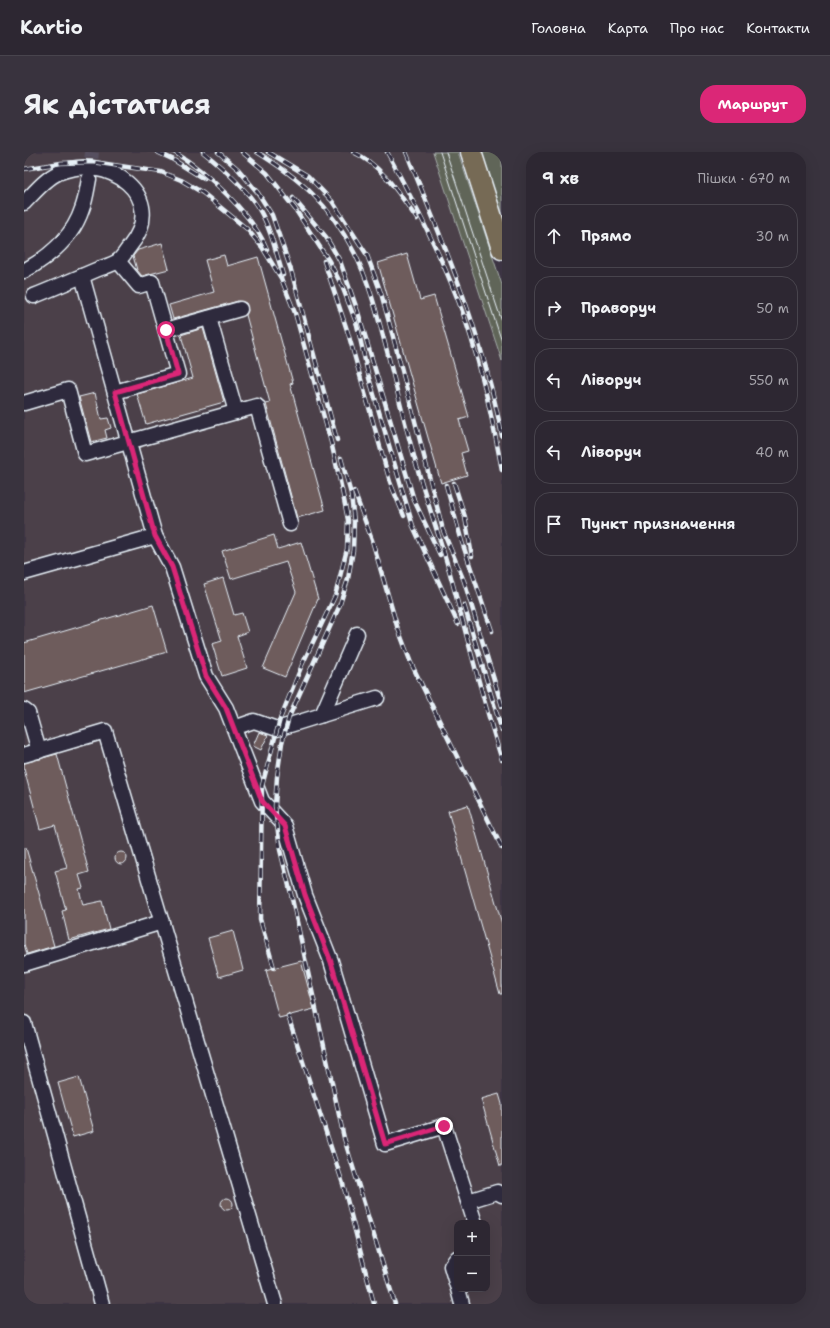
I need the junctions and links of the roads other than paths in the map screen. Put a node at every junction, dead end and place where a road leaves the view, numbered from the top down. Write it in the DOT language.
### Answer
graph roads {
  1 [pos="471,152"];
  2 [pos="89,179"];
  3 [pos="24,203"];
  4 [pos="502,249"];
  5 [pos="118,261"];
  6 [pos="24,271"];
  7 [pos="82,276"];
  8 [pos="34,296"];
  9 [pos="240,309"];
  10 [pos="209,318"];
  11 [pos="166,330"];
  12 [pos="115,392"];
  13 [pos="24,403"];
  14 [pos="236,412"];
  15 [pos="129,442"];
  16 [pos="290,524"];
  17 [pos="155,536"];
  18 [pos="24,573"];
  19 [pos="357,634"];
  20 [pos="377,698"];
  21 [pos="24,710"];
  22 [pos="322,715"];
  23 [pos="234,728"];
  24 [pos="39,751"];
  25 [pos="24,755"];
  26 [pos="162,922"];
  27 [pos="24,964"];
  28 [pos="24,1023"];
  29 [pos="502,1195"];
  30 [pos="468,1201"];
  31 [pos="474,1220"];
  32 [pos="454,1262"];
  33 [pos="454,1277"];
  34 [pos="458,1292"];
  35 [pos="102,1304"];
  36 [pos="275,1304"];
  37 [pos="462,1304"];
  1 -- 4 [label="highway"];
  2 -- 6 [label="lane"];
  3 -- 5 [label="lane"];
  5 -- 7 [label="lane"];
  5 -- 11 [label="lane"];
  7 -- 8 [label="lane"];
  7 -- 12 [label="lane"];
  9 -- 10 [label="lane"];
  10 -- 11 [label="lane"];
  10 -- 14 [label="lane"];
  11 -- 12 [label="lane"];
  12 -- 15 [label="lane"];
  13 -- 15 [label="lane"];
  14 -- 15 [label="lane"];
  14 -- 16 [label="lane"];
  15 -- 17 [label="lane"];
  17 -- 18 [label="lane"];
  17 -- 23 [label="lane"];
  19 -- 22 [label="lane"];
  20 -- 22 [label="lane"];
  21 -- 24 [label="lane"];
  22 -- 23 [label="lane"];
  23 -- 30 [label="lane"];
  24 -- 25 [label="lane"];
  24 -- 26 [label="lane"];
  26 -- 27 [label="lane"];
  26 -- 36 [label="lane"];
  28 -- 35 [label="lane"];
  29 -- 30 [label="lane"];
  30 -- 31 [label="lane"];
  32 -- 33 [label="lane"];
  34 -- 37 [label="lane"];
}
